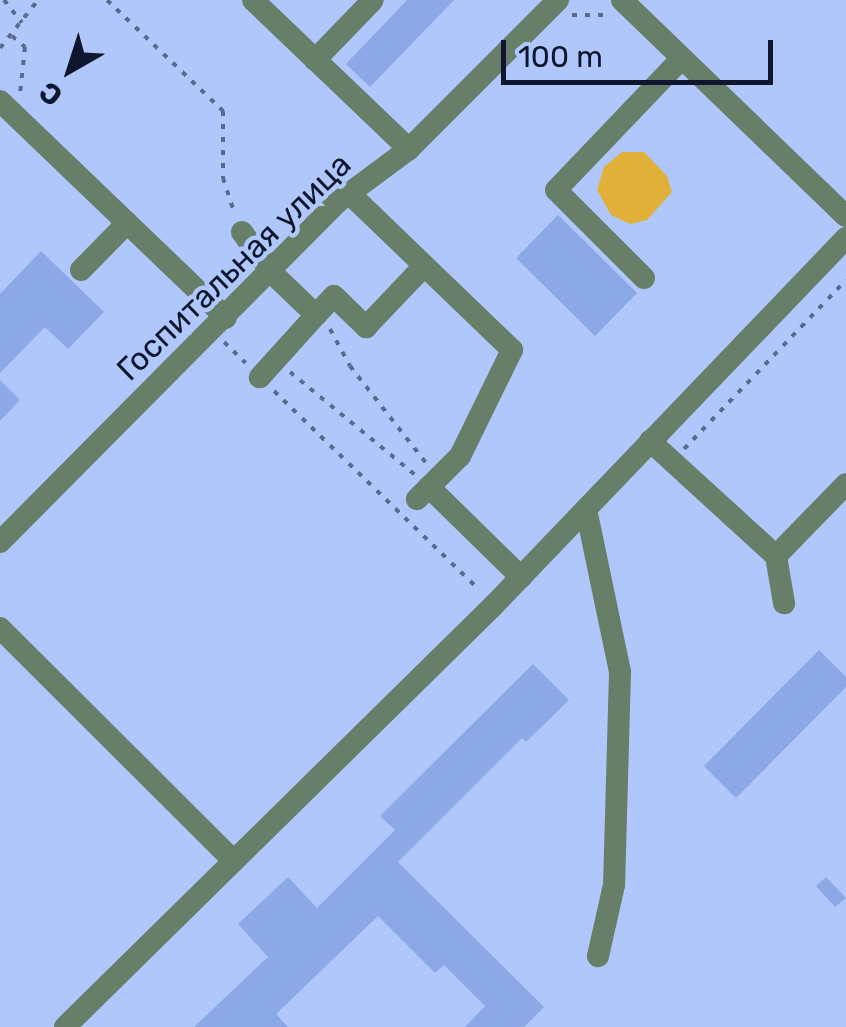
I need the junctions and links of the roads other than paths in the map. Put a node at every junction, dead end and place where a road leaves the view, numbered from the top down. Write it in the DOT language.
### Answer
graph roads {
  1 [pos="253,0"];
  2 [pos="373,0"];
  3 [pos="548,6"];
  4 [pos="616,8"];
  5 [pos="682,58"];
  6 [pos="316,60"];
  7 [pos="9,99"];
  8 [pos="408,149"];
  9 [pos="350,194"];
  10 [pos="846,216"];
  11 [pos="127,223"];
  12 [pos="242,232"];
  13 [pos="846,238"];
  14 [pos="424,266"];
  15 [pos="81,270"];
  16 [pos="270,272"];
  17 [pos="644,278"];
  18 [pos="316,315"];
  19 [pos="220,325"];
  20 [pos="268,369"];
  21 [pos="650,441"];
  22 [pos="841,498"];
  23 [pos="586,509"];
  24 [pos="0,542"];
  25 [pos="776,556"];
  26 [pos="521,577"];
  27 [pos="784,603"];
  28 [pos="0,628"];
  29 [pos="234,861"];
  30 [pos="598,956"];
  31 [pos="65,1027"];
  1 -- 6 [label="street"];
  2 -- 6 [label="street"];
  3 -- 8 [label="street, Госпитальная улица"];
  4 -- 5 [label="street"];
  5 -- 10 [label="street"];
  5 -- 17 [label="street"];
  6 -- 8 [label="street"];
  7 -- 11 [label="street"];
  8 -- 9 [label="street, Госпитальная улица"];
  9 -- 14 [label="street"];
  9 -- 16 [label="street, Госпитальная улица"];
  11 -- 15 [label="street"];
  11 -- 19 [label="street"];
  12 -- 16 [label="street"];
  13 -- 21 [label="street"];
  14 -- 18 [label="street"];
  14 -- 26 [label="street"];
  16 -- 18 [label="street"];
  16 -- 19 [label="street, Госпитальная улица"];
  18 -- 20 [label="street"];
  19 -- 24 [label="street, Госпитальная улица"];
  21 -- 23 [label="street"];
  21 -- 25 [label="street"];
  22 -- 25 [label="street"];
  23 -- 26 [label="street"];
  23 -- 30 [label="street"];
  25 -- 27 [label="street"];
  26 -- 29 [label="street"];
  28 -- 29 [label="street"];
  29 -- 31 [label="street"];
}
